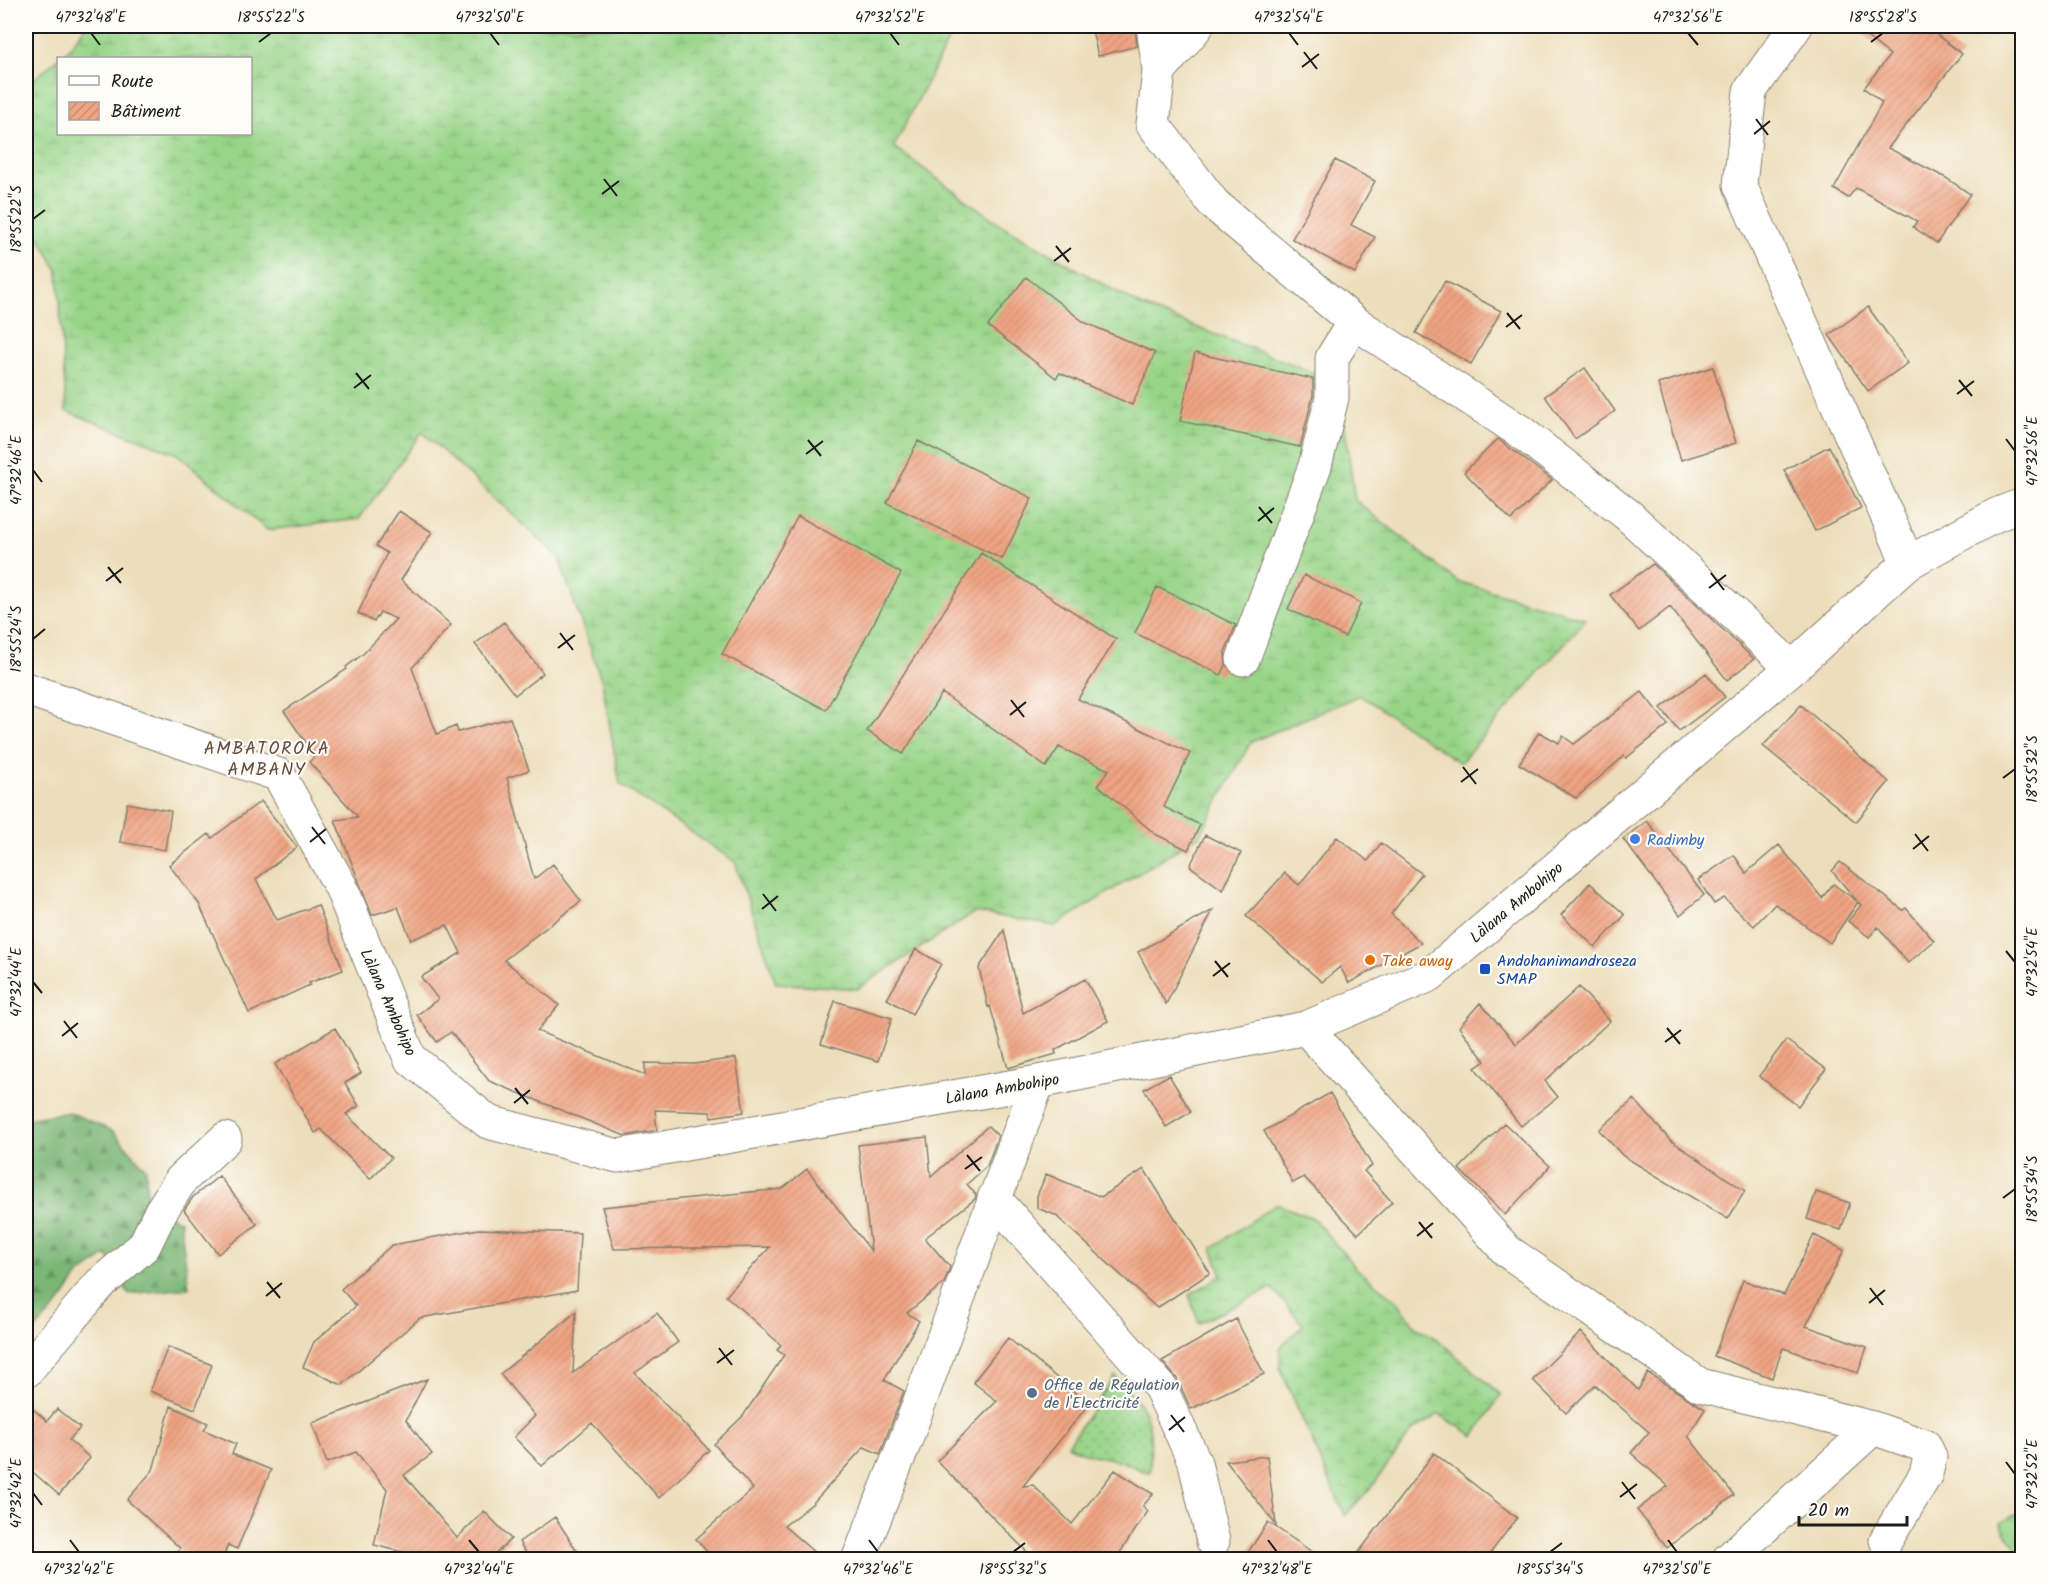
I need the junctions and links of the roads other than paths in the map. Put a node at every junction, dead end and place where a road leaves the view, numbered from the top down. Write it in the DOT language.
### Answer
graph roads {
  1 [pos="1153,26"];
  2 [pos="1197,26"];
  3 [pos="1796,26"];
  4 [pos="1159,71"];
  5 [pos="1354,322"];
  6 [pos="2022,505"];
  7 [pos="1908,563"];
  8 [pos="1243,659"];
  9 [pos="1792,668"];
  10 [pos="26,689"];
  11 [pos="1306,1028"];
  12 [pos="1038,1082"];
  13 [pos="225,1139"];
  14 [pos="994,1198"];
  15 [pos="26,1371"];
  16 [pos="1873,1428"];
  17 [pos="1886,1540"];
  18 [pos="1213,1541"];
  19 [pos="858,1560"];
  20 [pos="1728,1560"];
  1 -- 4 [label="street"];
  2 -- 4 [label="street"];
  3 -- 7 [label="street"];
  4 -- 5 [label="street"];
  5 -- 8 [label="street"];
  5 -- 9 [label="street"];
  6 -- 7 [label="street, Làlana Ambohipo"];
  7 -- 9 [label="street, Làlana Ambohipo"];
  9 -- 11 [label="street, Làlana Ambohipo"];
  10 -- 12 [label="street, Làlana Ambohipo"];
  11 -- 12 [label="street, Làlana Ambohipo"];
  11 -- 16 [label="street"];
  12 -- 14 [label="street"];
  13 -- 15 [label="street"];
  14 -- 18 [label="street"];
  14 -- 19 [label="street"];
  16 -- 17 [label="street"];
  16 -- 20 [label="street"];
}
